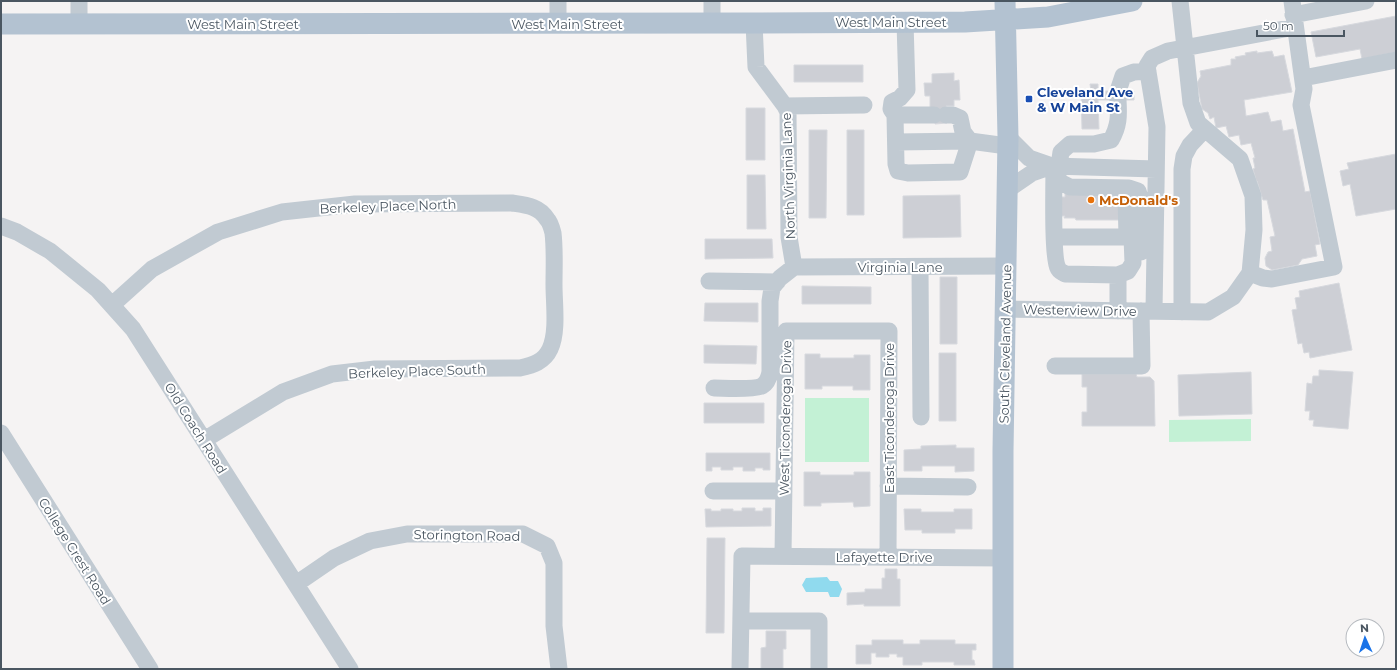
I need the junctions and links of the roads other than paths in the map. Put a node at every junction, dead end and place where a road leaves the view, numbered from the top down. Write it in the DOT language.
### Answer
graph roads {
  1 [pos="78,1"];
  2 [pos="558,1"];
  3 [pos="712,1"];
  4 [pos="1132,1"];
  5 [pos="1180,1"];
  6 [pos="1366,1"];
  7 [pos="1107,3"];
  8 [pos="1005,10"];
  9 [pos="1293,14"];
  10 [pos="905,22"];
  11 [pos="712,23"];
  12 [pos="754,23"];
  13 [pos="1,24"];
  14 [pos="79,24"];
  15 [pos="558,24"];
  16 [pos="1186,49"];
  17 [pos="1396,60"];
  18 [pos="1148,71"];
  19 [pos="1302,78"];
  20 [pos="864,105"];
  21 [pos="785,106"];
  22 [pos="895,115"];
  23 [pos="1205,129"];
  24 [pos="896,142"];
  25 [pos="970,142"];
  26 [pos="1008,142"];
  27 [pos="1055,168"];
  28 [pos="1156,169"];
  29 [pos="1007,190"];
  30 [pos="1126,196"];
  31 [pos="1,226"];
  32 [pos="1055,237"];
  33 [pos="1127,237"];
  34 [pos="1006,266"];
  35 [pos="794,267"];
  36 [pos="920,267"];
  37 [pos="1123,273"];
  38 [pos="1250,273"];
  39 [pos="709,281"];
  40 [pos="777,282"];
  41 [pos="554,284"];
  42 [pos="112,306"];
  43 [pos="1005,309"];
  44 [pos="1118,311"];
  45 [pos="1148,311"];
  46 [pos="1182,312"];
  47 [pos="837,331"];
  48 [pos="1055,366"];
  49 [pos="714,388"];
  50 [pos="921,417"];
  51 [pos="1,433"];
  52 [pos="204,440"];
  53 [pos="888,486"];
  54 [pos="968,487"];
  55 [pos="713,491"];
  56 [pos="784,491"];
  57 [pos="783,556"];
  58 [pos="888,557"];
  59 [pos="1004,558"];
  60 [pos="296,584"];
  61 [pos="741,621"];
  62 [pos="150,669"];
  63 [pos="350,669"];
  64 [pos="559,669"];
  65 [pos="740,669"];
  66 [pos="819,669"];
  67 [pos="1003,669"];
  1 -- 14 [label="street"];
  2 -- 15 [label="street"];
  3 -- 11 [label="street"];
  4 -- 7 [label="main road, West Main Street"];
  5 -- 16 [label="street, Westerview Drive"];
  6 -- 9 [label="street"];
  7 -- 8 [label="main road, West Main Street"];
  8 -- 10 [label="main road, West Main Street"];
  8 -- 26 [label="main road, South Cleveland Avenue"];
  9 -- 16 [label="street"];
  9 -- 19 [label="street"];
  10 -- 12 [label="main road, West Main Street"];
  10 -- 22 [label="street"];
  11 -- 12 [label="main road, West Main Street"];
  11 -- 15 [label="main road, West Main Street"];
  12 -- 21 [label="street, North Virginia Lane"];
  13 -- 14 [label="main road, West Main Street"];
  14 -- 15 [label="main road, West Main Street"];
  16 -- 18 [label="street"];
  16 -- 23 [label="street, Westerview Drive"];
  17 -- 19 [label="street"];
  18 -- 27 [label="street"];
  18 -- 28 [label="street, Westerview Drive"];
  19 -- 38 [label="street"];
  20 -- 21 [label="street"];
  21 -- 35 [label="street, North Virginia Lane"];
  22 -- 24 [label="street"];
  22 -- 25 [label="street"];
  23 -- 38 [label="street, Westerview Drive"];
  23 -- 46 [label="street"];
  24 -- 25 [label="street"];
  24 -- 25 [label="street"];
  25 -- 26 [label="street"];
  26 -- 27 [label="street"];
  26 -- 29 [label="main road, South Cleveland Avenue"];
  27 -- 28 [label="street"];
  27 -- 29 [label="street"];
  27 -- 32 [label="street"];
  27 -- 37 [label="street"];
  28 -- 45 [label="street, Westerview Drive"];
  29 -- 34 [label="main road, South Cleveland Avenue"];
  30 -- 33 [label="street"];
  31 -- 42 [label="street, Old Coach Road"];
  32 -- 33 [label="street"];
  32 -- 37 [label="street"];
  33 -- 37 [label="street"];
  34 -- 36 [label="street, Virginia Lane"];
  34 -- 43 [label="main road, South Cleveland Avenue"];
  35 -- 36 [label="street, Virginia Lane"];
  35 -- 40 [label="street"];
  36 -- 50 [label="street"];
  37 -- 44 [label="street"];
  38 -- 46 [label="street, Westerview Drive"];
  39 -- 40 [label="street"];
  40 -- 49 [label="street"];
  41 -- 42 [label="street, Berkeley Place North"];
  41 -- 52 [label="street, Berkeley Place South"];
  42 -- 52 [label="street, Old Coach Road"];
  43 -- 44 [label="street, Westerview Drive"];
  43 -- 59 [label="main road, South Cleveland Avenue"];
  44 -- 45 [label="street, Westerview Drive"];
  45 -- 46 [label="street, Westerview Drive"];
  45 -- 48 [label="street"];
  47 -- 53 [label="street, East Ticonderoga Drive"];
  47 -- 56 [label="street, West Ticonderoga Drive"];
  51 -- 62 [label="street, College Crest Road"];
  52 -- 60 [label="street, Old Coach Road"];
  53 -- 54 [label="street"];
  53 -- 58 [label="street, East Ticonderoga Drive"];
  55 -- 56 [label="street"];
  56 -- 57 [label="street, West Ticonderoga Drive"];
  57 -- 58 [label="street, Lafayette Drive"];
  57 -- 61 [label="street, Lafayette Drive"];
  58 -- 59 [label="street, Lafayette Drive"];
  59 -- 67 [label="main road, South Cleveland Avenue"];
  60 -- 63 [label="street, Old Coach Road"];
  60 -- 64 [label="street, Storington Road"];
  61 -- 65 [label="street"];
  61 -- 66 [label="street"];
}
